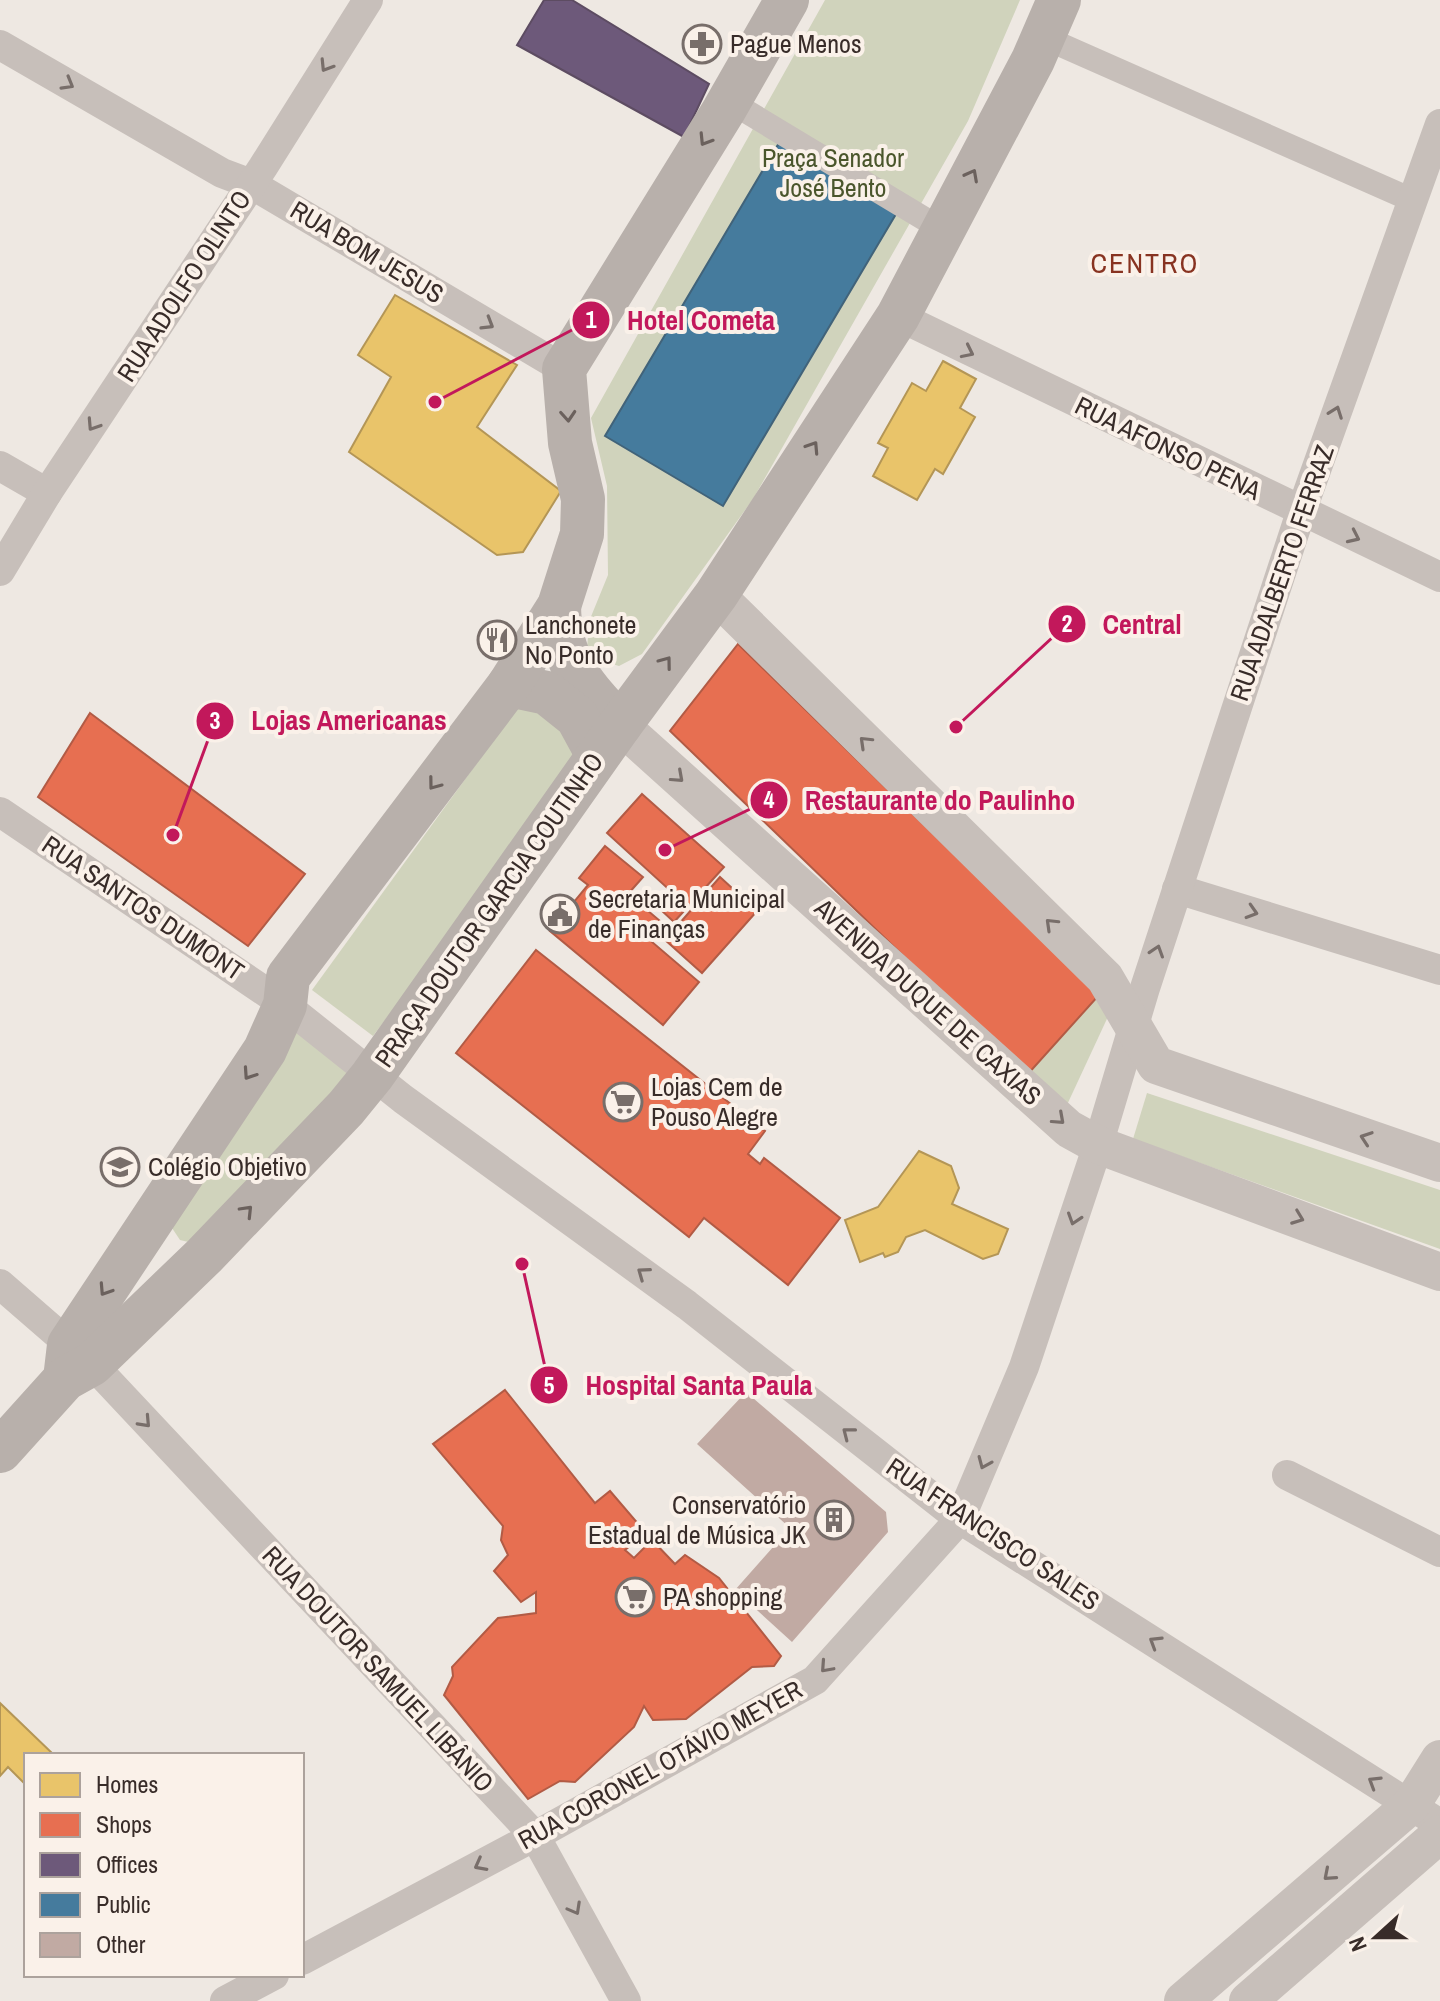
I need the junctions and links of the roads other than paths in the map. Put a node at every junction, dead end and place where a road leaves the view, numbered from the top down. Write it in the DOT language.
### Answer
graph roads {
  1 [pos="368,0"];
  2 [pos="787,0"];
  3 [pos="1051,19"];
  4 [pos="0,45"];
  5 [pos="729,101"];
  6 [pos="1437,140"];
  7 [pos="251,184"];
  8 [pos="1412,200"];
  9 [pos="943,230"];
  10 [pos="898,316"];
  11 [pos="564,369"];
  12 [pos="0,466"];
  13 [pos="47,493"];
  14 [pos="1301,512"];
  15 [pos="0,571"];
  16 [pos="1440,577"];
  17 [pos="716,595"];
  18 [pos="559,606"];
  19 [pos="509,685"];
  20 [pos="609,740"];
  21 [pos="0,812"];
  22 [pos="1177,889"];
  23 [pos="1440,970"];
  24 [pos="285,1005"];
  25 [pos="1134,1025"];
  26 [pos="372,1076"];
  27 [pos="1098,1145"];
  28 [pos="1440,1163"];
  29 [pos="154,1217"];
  30 [pos="204,1256"];
  31 [pos="1440,1272"];
  32 [pos="0,1284"];
  33 [pos="75,1363"];
  34 [pos="0,1451"];
  35 [pos="1287,1475"];
  36 [pos="960,1519"];
  37 [pos="1440,1552"];
  38 [pos="1440,1759"];
  39 [pos="1425,1814"];
  40 [pos="1440,1834"];
  41 [pos="535,1836"];
  42 [pos="304,1959"];
  43 [pos="270,1977"];
  44 [pos="225,2001"];
  45 [pos="626,2001"];
  46 [pos="1183,2001"];
  47 [pos="1248,2001"];
  1 -- 7 [label="street, RUA ADOLFO OLINTO, one-way"];
  2 -- 5 [label="main road"];
  3 -- 8 [label="street"];
  9 -- 3 [label="main road, one-way"];
  4 -- 7 [label="street, RUA BOM JESUS, one-way"];
  5 -- 9 [label="street"];
  5 -- 11 [label="main road, one-way"];
  6 -- 8 [label="street, RUA ADALBERTO FERRAZ"];
  7 -- 11 [label="street, RUA BOM JESUS, one-way"];
  7 -- 13 [label="street, RUA ADOLFO OLINTO, one-way"];
  14 -- 8 [label="street, RUA ADALBERTO FERRAZ, one-way"];
  9 -- 10 [label="main road"];
  10 -- 14 [label="street, RUA AFONSO PENA, one-way"];
  17 -- 10 [label="main road, one-way"];
  11 -- 18 [label="main road, one-way"];
  12 -- 13 [label="street"];
  13 -- 15 [label="street, RUA ADOLFO OLINTO"];
  14 -- 16 [label="street, RUA AFONSO PENA, one-way"];
  14 -- 22 [label="street, RUA ADALBERTO FERRAZ"];
  20 -- 17 [label="main road, one-way"];
  25 -- 17 [label="street, one-way"];
  18 -- 19 [label="main road"];
  18 -- 20 [label="main road"];
  19 -- 20 [label="main road"];
  19 -- 24 [label="main road, one-way"];
  20 -- 26 [label="main road, PRAÇA DOUTOR GARCIA COUTINHO"];
  20 -- 27 [label="street, AVENIDA DUQUE DE CAXIAS, one-way"];
  21 -- 24 [label="street, RUA SANTOS DUMONT"];
  22 -- 23 [label="street, one-way"];
  25 -- 22 [label="street, RUA ADALBERTO FERRAZ, one-way"];
  24 -- 26 [label="street, PRAÇA DOUTOR GARCIA COUTINHO"];
  24 -- 29 [label="main road, one-way"];
  25 -- 27 [label="street"];
  28 -- 25 [label="street, one-way"];
  30 -- 26 [label="main road, one-way"];
  36 -- 26 [label="street, RUA FRANCISCO SALES, one-way"];
  27 -- 31 [label="street, AVENIDA DUQUE DE CAXIAS, one-way"];
  27 -- 36 [label="street, RUA CORONEL OTÁVIO MEYER, one-way"];
  29 -- 30 [label="main road"];
  29 -- 33 [label="main road, one-way"];
  30 -- 33 [label="main road"];
  32 -- 33 [label="street, RUA DOUTOR SAMUEL LIBÂNIO"];
  33 -- 34 [label="main road"];
  33 -- 41 [label="street, RUA DOUTOR SAMUEL LIBÂNIO, one-way"];
  35 -- 37 [label="street"];
  39 -- 36 [label="street, RUA FRANCISCO SALES, one-way"];
  36 -- 41 [label="street, RUA CORONEL OTÁVIO MEYER, one-way"];
  38 -- 39 [label="street"];
  39 -- 46 [label="street, one-way"];
  40 -- 47 [label="street"];
  41 -- 42 [label="street, RUA CORONEL OTÁVIO MEYER, one-way"];
  41 -- 45 [label="street, RUA DOUTOR SAMUEL LIBÂNIO, one-way"];
  43 -- 44 [label="street"];
}
